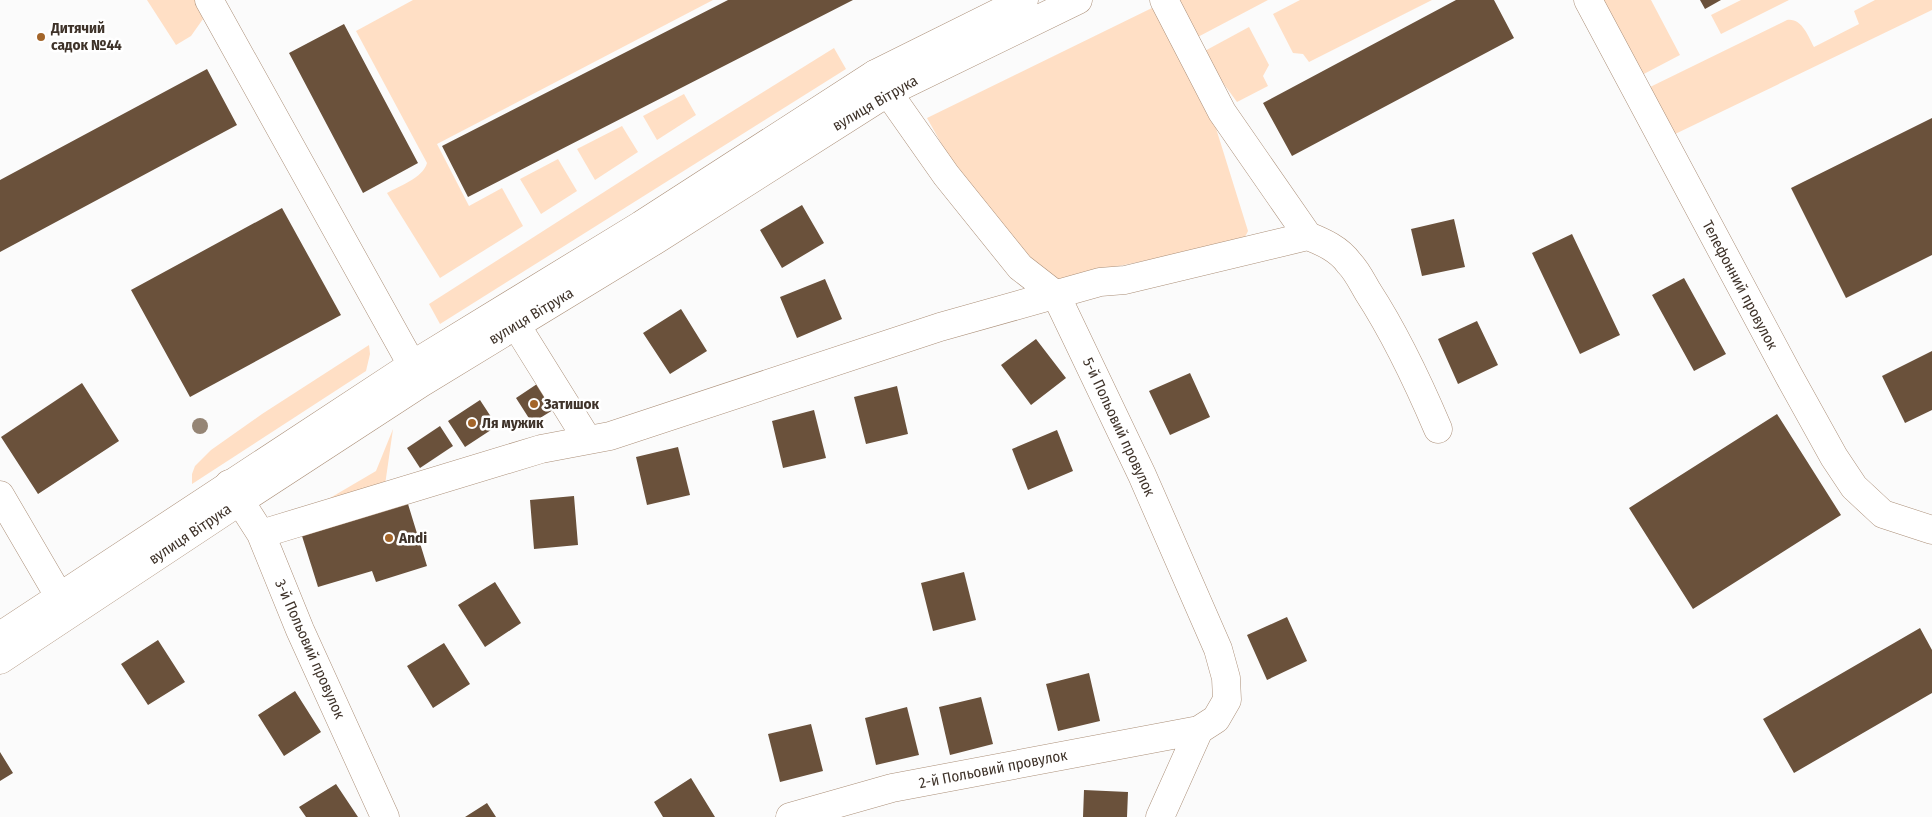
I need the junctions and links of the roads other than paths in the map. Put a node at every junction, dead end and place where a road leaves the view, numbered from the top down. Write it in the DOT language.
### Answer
graph roads {
  1 [pos="209,0"];
  2 [pos="1024,0"];
  3 [pos="1078,0"];
  4 [pos="1164,0"];
  5 [pos="1588,0"];
  6 [pos="881,84"];
  7 [pos="1308,236"];
  8 [pos="1056,295"];
  9 [pos="516,325"];
  10 [pos="412,365"];
  11 [pos="1438,430"];
  12 [pos="586,439"];
  13 [pos="234,492"];
  14 [pos="0,495"];
  15 [pos="1932,530"];
  16 [pos="261,534"];
  17 [pos="59,596"];
  18 [pos="0,636"];
  19 [pos="0,660"];
  20 [pos="1199,730"];
  21 [pos="385,817"];
  22 [pos="790,817"];
  23 [pos="1160,817"];
  1 -- 10 [label="main road"];
  2 -- 6 [label="main road, вулиця Вітрука"];
  3 -- 6 [label="main road, вулиця Вітрука"];
  4 -- 7 [label="main road"];
  5 -- 15 [label="main road, Телефонний провулок"];
  6 -- 8 [label="main road, 5-й Польовий провулок"];
  6 -- 9 [label="main road, вулиця Вітрука"];
  6 -- 10 [label="main road, вулиця Вітрука"];
  7 -- 8 [label="main road"];
  7 -- 11 [label="main road"];
  8 -- 12 [label="main road"];
  8 -- 20 [label="main road, 5-й Польовий провулок"];
  9 -- 12 [label="main road"];
  9 -- 13 [label="main road, вулиця Вітрука"];
  10 -- 13 [label="main road, вулиця Вітрука"];
  12 -- 16 [label="main road"];
  13 -- 16 [label="main road, 3-й Польовий провулок"];
  13 -- 17 [label="main road, вулиця Вітрука"];
  13 -- 19 [label="main road, вулиця Вітрука"];
  14 -- 17 [label="main road"];
  16 -- 21 [label="main road, 3-й Польовий провулок"];
  17 -- 18 [label="main road, вулиця Вітрука"];
  20 -- 22 [label="main road, 2-й Польовий провулок"];
  20 -- 23 [label="main road, 5-й Польовий провулок"];
}
